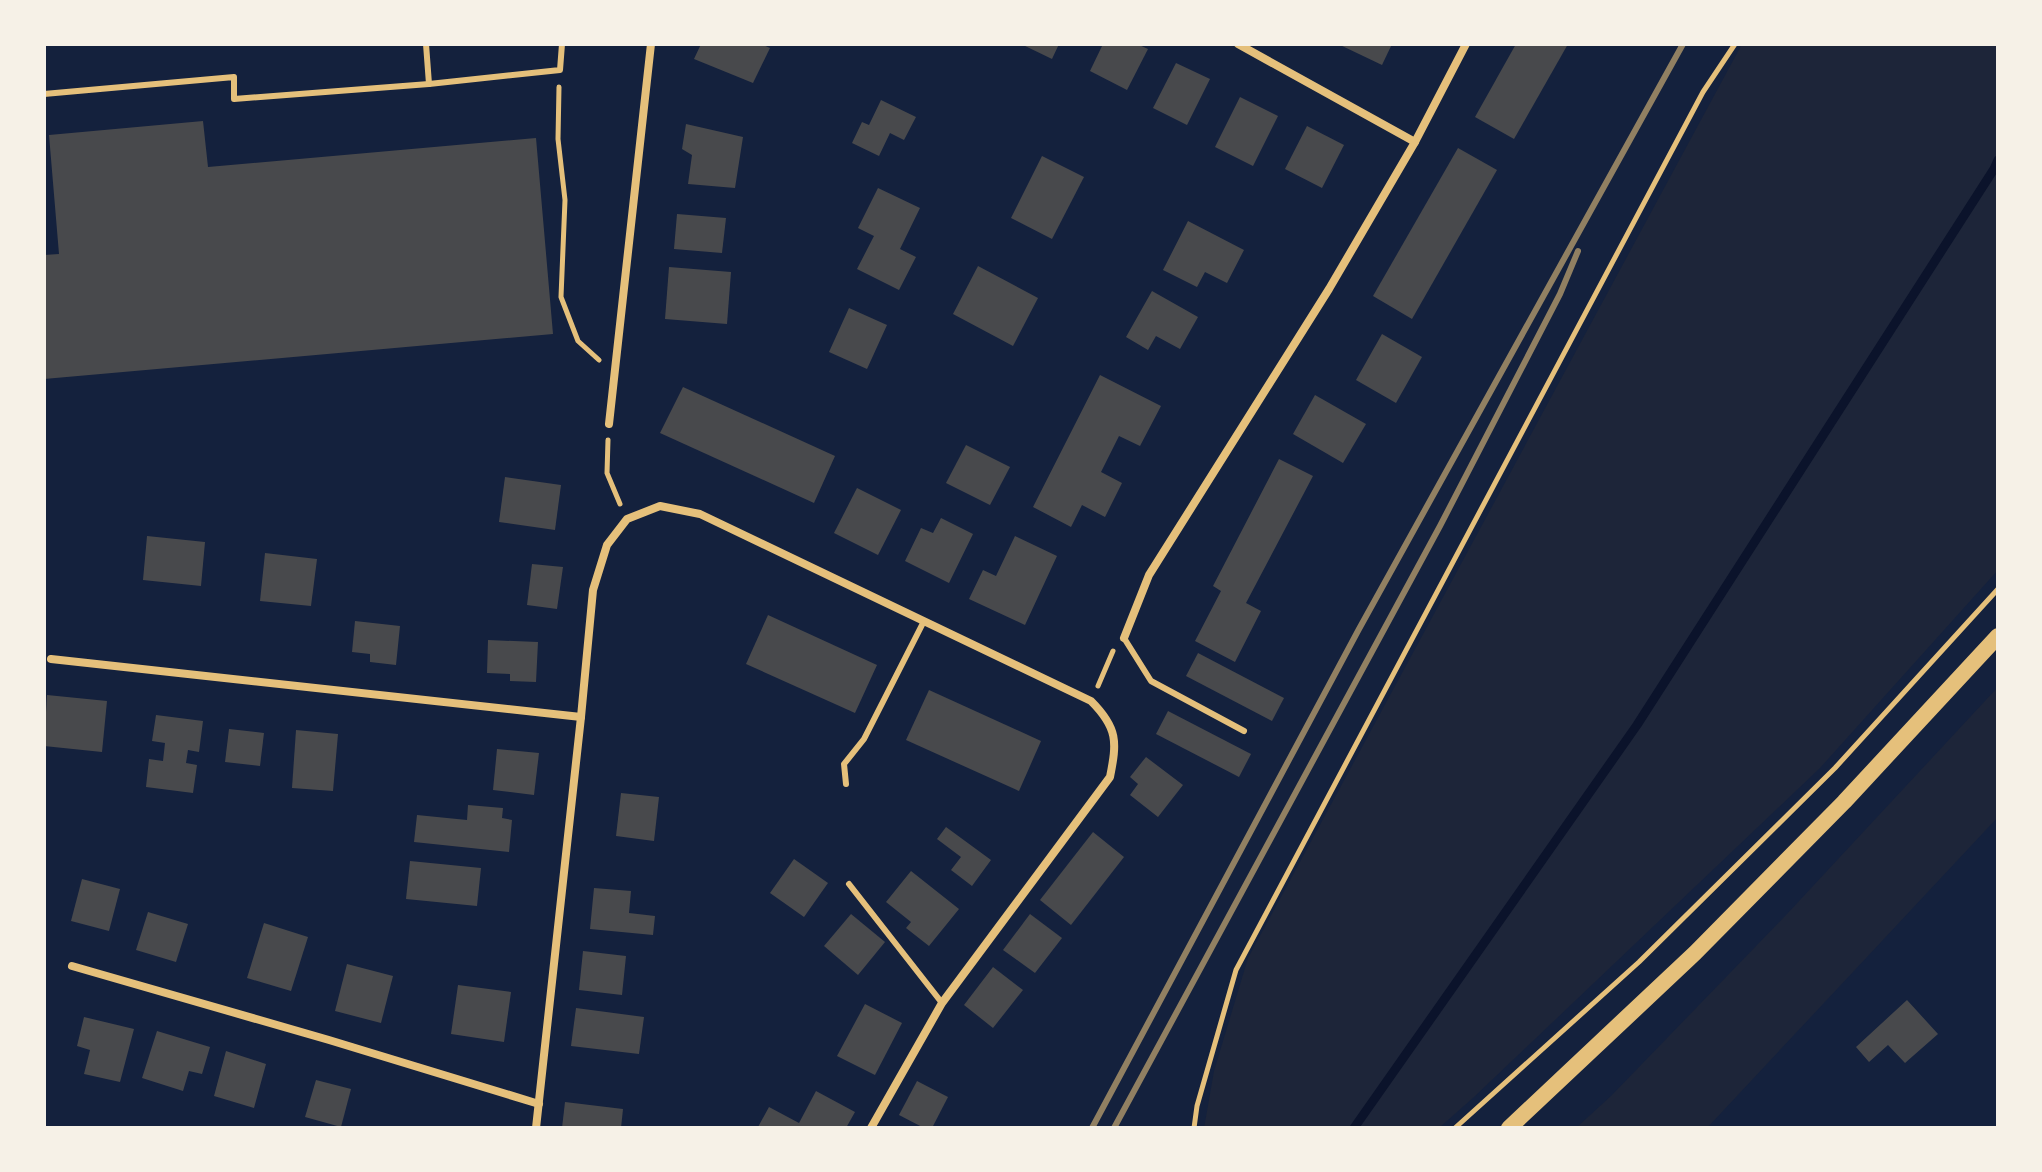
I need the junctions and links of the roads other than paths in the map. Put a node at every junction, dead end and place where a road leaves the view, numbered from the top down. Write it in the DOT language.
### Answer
graph roads {
  1 [pos="426,44"];
  2 [pos="562,44"];
  3 [pos="651,44"];
  4 [pos="1238,44"];
  5 [pos="1466,44"];
  6 [pos="429,84"];
  7 [pos="44,94"];
  8 [pos="1415,142"];
  9 [pos="609,424"];
  10 [pos="924,621"];
  11 [pos="1998,636"];
  12 [pos="1124,638"];
  13 [pos="51,659"];
  14 [pos="581,717"];
  15 [pos="1244,731"];
  16 [pos="846,784"];
  17 [pos="849,884"];
  18 [pos="72,966"];
  19 [pos="942,1003"];
  20 [pos="539,1104"];
  21 [pos="536,1128"];
  22 [pos="871,1128"];
  23 [pos="1509,1128"];
  1 -- 6 [label="lane"];
  2 -- 6 [label="lane"];
  3 -- 9 [label="street"];
  4 -- 8 [label="street"];
  5 -- 8 [label="street"];
  6 -- 7 [label="lane"];
  8 -- 12 [label="street"];
  10 -- 14 [label="street"];
  10 -- 16 [label="lane"];
  10 -- 19 [label="street"];
  11 -- 23 [label="main road"];
  12 -- 15 [label="lane"];
  13 -- 14 [label="street"];
  14 -- 20 [label="street"];
  17 -- 19 [label="lane"];
  18 -- 20 [label="street"];
  19 -- 22 [label="street"];
  20 -- 21 [label="street"];
}
